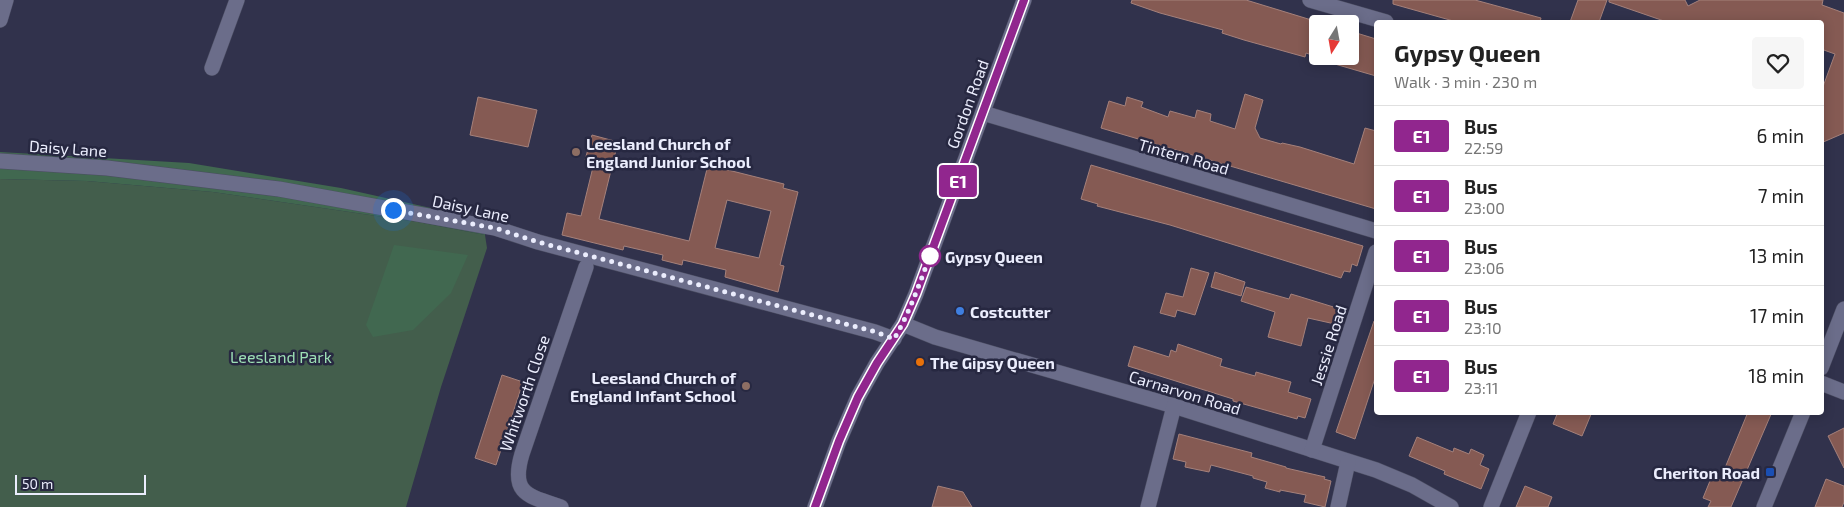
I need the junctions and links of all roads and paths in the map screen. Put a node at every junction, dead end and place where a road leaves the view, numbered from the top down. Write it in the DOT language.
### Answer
graph roads {
  1 [pos="6,0"];
  2 [pos="237,0"];
  3 [pos="1024,0"];
  4 [pos="1310,0"];
  5 [pos="0,20"];
  6 [pos="1379,20"];
  7 [pos="212,68"];
  8 [pos="983,114"];
  9 [pos="0,161"];
  10 [pos="1374,230"];
  11 [pos="1374,258"];
  12 [pos="586,267"];
  13 [pos="1844,309"];
  14 [pos="903,324"];
  15 [pos="894,339"];
  16 [pos="1824,360"];
  17 [pos="1824,384"];
  18 [pos="1844,392"];
  19 [pos="1174,406"];
  20 [pos="1528,415"];
  21 [pos="1802,415"];
  22 [pos="1312,450"];
  23 [pos="1348,462"];
  24 [pos="561,507"];
  25 [pos="815,507"];
  26 [pos="1148,507"];
  27 [pos="1338,507"];
  28 [pos="1451,507"];
  29 [pos="1491,507"];
  30 [pos="1764,507"];
  1 -- 5 [label="street"];
  2 -- 7 [label="street"];
  3 -- 8 [label="street, Gordon Road"];
  4 -- 6 [label="street"];
  8 -- 10 [label="street, Tintern Road"];
  8 -- 14 [label="street, Gordon Road"];
  9 -- 15 [label="street, Daisy Lane"];
  11 -- 22 [label="street, Jessie Road"];
  12 -- 24 [label="street, Whitworth Close"];
  13 -- 16 [label="street"];
  14 -- 15 [label="street, Gordon Road"];
  14 -- 19 [label="street, Carnarvon Road"];
  15 -- 25 [label="street, Gordon Road"];
  17 -- 18 [label="street"];
  19 -- 22 [label="street, Carnarvon Road"];
  19 -- 26 [label="street"];
  20 -- 29 [label="street"];
  21 -- 30 [label="street"];
  22 -- 23 [label="street, Carnarvon Road"];
  23 -- 27 [label="street"];
  23 -- 28 [label="street, Carnarvon Road"];
}
